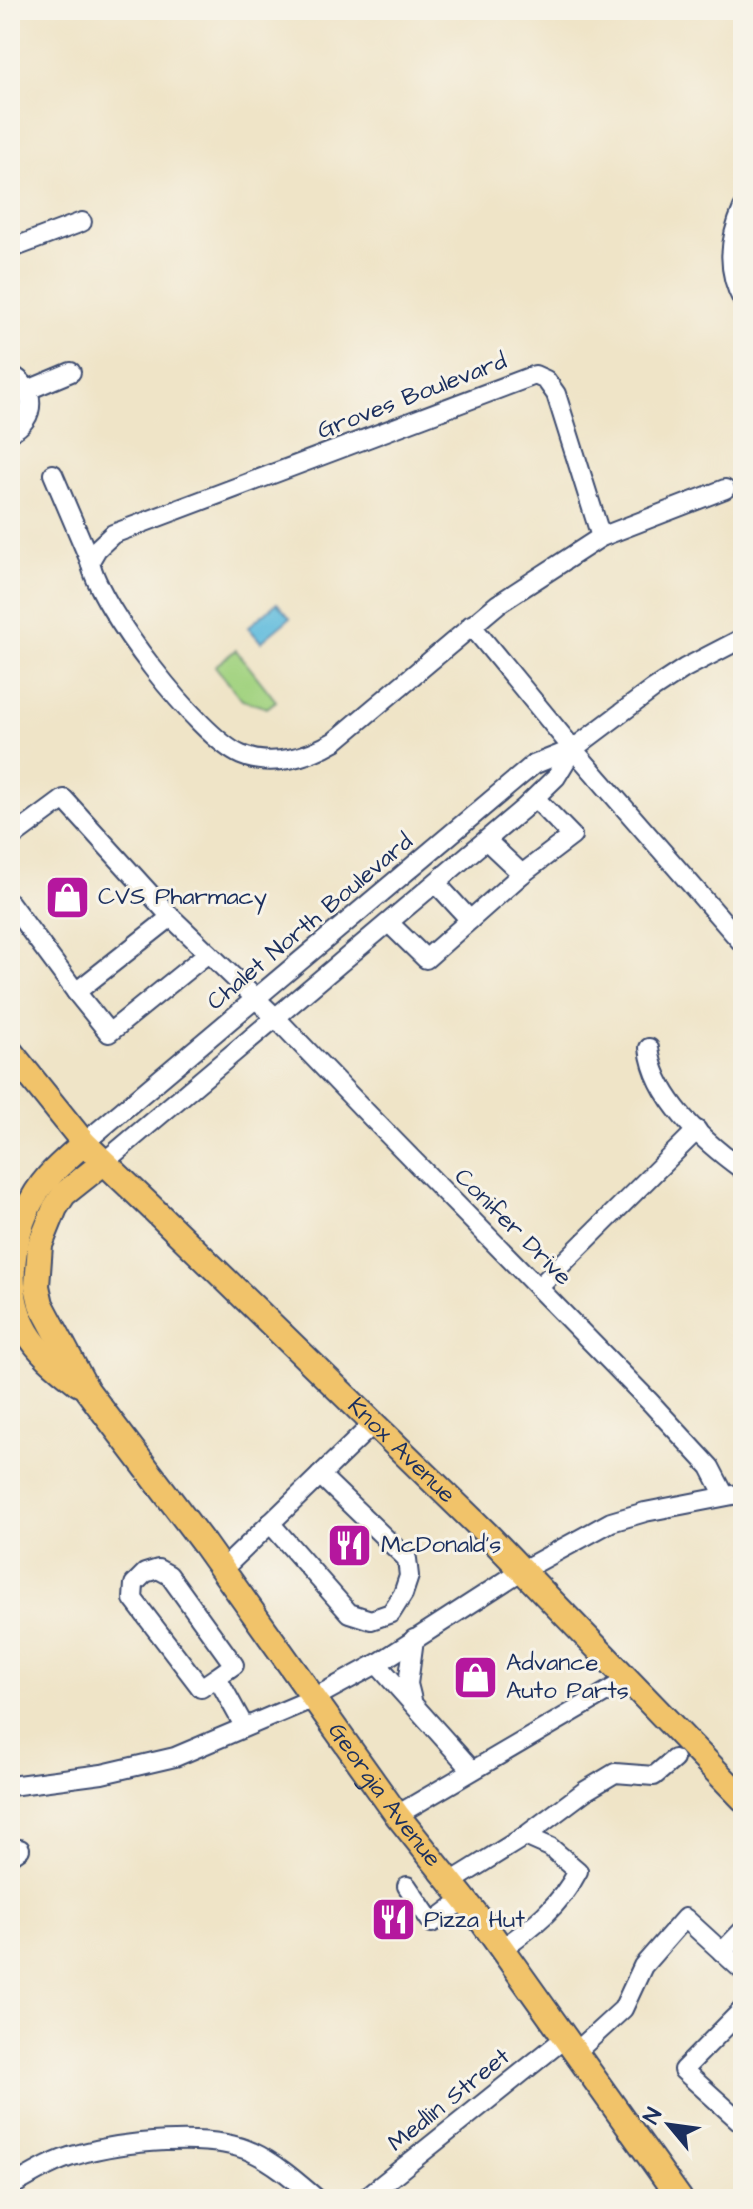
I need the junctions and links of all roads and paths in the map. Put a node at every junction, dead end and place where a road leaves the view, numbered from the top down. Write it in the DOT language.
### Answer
graph roads {
  1 [pos="743,208"];
  2 [pos="82,222"];
  3 [pos="10,249"];
  4 [pos="743,301"];
  5 [pos="71,372"];
  6 [pos="10,374"];
  7 [pos="28,390"];
  8 [pos="10,432"];
  9 [pos="53,474"];
  10 [pos="725,489"];
  11 [pos="601,537"];
  12 [pos="90,561"];
  13 [pos="471,625"];
  14 [pos="743,638"];
  15 [pos="573,749"];
  16 [pos="535,798"];
  17 [pos="10,839"];
  18 [pos="487,841"];
  19 [pos="522,874"];
  20 [pos="437,884"];
  21 [pos="10,903"];
  22 [pos="171,917"];
  23 [pos="470,920"];
  24 [pos="389,923"];
  25 [pos="736,923"];
  26 [pos="743,944"];
  27 [pos="208,953"];
  28 [pos="76,992"];
  29 [pos="256,1000"];
  30 [pos="276,1018"];
  31 [pos="649,1048"];
  32 [pos="10,1051"];
  33 [pos="697,1130"];
  34 [pos="84,1143"];
  35 [pos="103,1163"];
  36 [pos="743,1170"];
  37 [pos="12,1247"];
  38 [pos="539,1287"];
  39 [pos="87,1390"];
  40 [pos="374,1423"];
  41 [pos="320,1475"];
  42 [pos="734,1494"];
  43 [pos="270,1523"];
  44 [pos="222,1570"];
  45 [pos="521,1571"];
  46 [pos="414,1639"];
  47 [pos="377,1664"];
  48 [pos="217,1677"];
  49 [pos="627,1680"];
  50 [pos="410,1692"];
  51 [pos="314,1698"];
  52 [pos="244,1726"];
  53 [pos="674,1759"];
  54 [pos="472,1770"];
  55 [pos="10,1786"];
  56 [pos="743,1799"];
  57 [pos="397,1815"];
  58 [pos="525,1836"];
  59 [pos="407,1886"];
  60 [pos="458,1890"];
  61 [pos="743,1930"];
  62 [pos="501,1949"];
  63 [pos="722,1952"];
  64 [pos="743,1971"];
  65 [pos="743,2009"];
  66 [pos="570,2045"];
  67 [pos="743,2124"];
  68 [pos="10,2187"];
  69 [pos="317,2199"];
  70 [pos="364,2199"];
  71 [pos="680,2199"];
  1 -- 4 [label="street"];
  2 -- 3 [label="street"];
  5 -- 7 [label="street"];
  6 -- 7 [label="street"];
  7 -- 8 [label="street"];
  9 -- 12 [label="street"];
  10 -- 11 [label="street"];
  11 -- 12 [label="street, Groves Boulevard"];
  11 -- 13 [label="street"];
  12 -- 13 [label="street"];
  13 -- 15 [label="street"];
  14 -- 15 [label="street, Chalet North Boulevard"];
  15 -- 16 [label="street, Chalet North Boulevard"];
  15 -- 25 [label="street"];
  15 -- 29 [label="street, Chalet North Boulevard"];
  16 -- 18 [label="street, Chalet North Boulevard"];
  16 -- 19 [label="street"];
  17 -- 22 [label="street, Conifer Drive"];
  18 -- 19 [label="street"];
  18 -- 20 [label="street, Chalet North Boulevard"];
  19 -- 23 [label="street"];
  20 -- 23 [label="street"];
  20 -- 24 [label="street, Chalet North Boulevard"];
  21 -- 28 [label="street"];
  22 -- 27 [label="street, Conifer Drive"];
  22 -- 28 [label="street"];
  23 -- 24 [label="street"];
  24 -- 30 [label="street, Chalet North Boulevard"];
  25 -- 26 [label="street"];
  27 -- 28 [label="street"];
  27 -- 29 [label="street, Conifer Drive"];
  29 -- 30 [label="street, Conifer Drive"];
  29 -- 34 [label="street, Chalet North Boulevard"];
  30 -- 35 [label="street, Chalet North Boulevard"];
  30 -- 38 [label="street, Conifer Drive"];
  31 -- 33 [label="street"];
  32 -- 34 [label="main road, Knox Avenue"];
  33 -- 36 [label="street"];
  33 -- 38 [label="street"];
  34 -- 35 [label="main road, Knox Avenue"];
  34 -- 37 [label="main road, Georgia Avenue"];
  35 -- 39 [label="main road, Georgia Avenue"];
  35 -- 40 [label="main road, Knox Avenue"];
  37 -- 39 [label="main road, Georgia Avenue"];
  38 -- 42 [label="street, Conifer Drive"];
  39 -- 44 [label="main road, Georgia Avenue"];
  40 -- 41 [label="street"];
  40 -- 45 [label="main road, Knox Avenue"];
  41 -- 43 [label="street"];
  41 -- 43 [label="street"];
  42 -- 45 [label="street"];
  43 -- 44 [label="street"];
  44 -- 51 [label="main road, Georgia Avenue"];
  45 -- 46 [label="street"];
  45 -- 49 [label="main road, Knox Avenue"];
  46 -- 47 [label="street"];
  46 -- 50 [label="street"];
  47 -- 50 [label="street"];
  47 -- 51 [label="street"];
  48 -- 48 [label="street"];
  48 -- 52 [label="street"];
  49 -- 54 [label="street"];
  49 -- 56 [label="main road, Knox Avenue"];
  50 -- 54 [label="street"];
  51 -- 52 [label="street"];
  51 -- 57 [label="main road, Georgia Avenue"];
  52 -- 55 [label="street"];
  53 -- 58 [label="street"];
  54 -- 57 [label="street"];
  57 -- 60 [label="main road, Georgia Avenue"];
  58 -- 60 [label="street"];
  58 -- 62 [label="street"];
  59 -- 60 [label="street"];
  60 -- 62 [label="main road, Georgia Avenue"];
  61 -- 63 [label="street"];
  62 -- 66 [label="main road, Georgia Avenue"];
  63 -- 64 [label="street"];
  63 -- 66 [label="street, Medlin Street"];
  65 -- 67 [label="street"];
  66 -- 70 [label="street, Medlin Street"];
  66 -- 71 [label="main road, Georgia Avenue"];
  68 -- 69 [label="street"];
}
